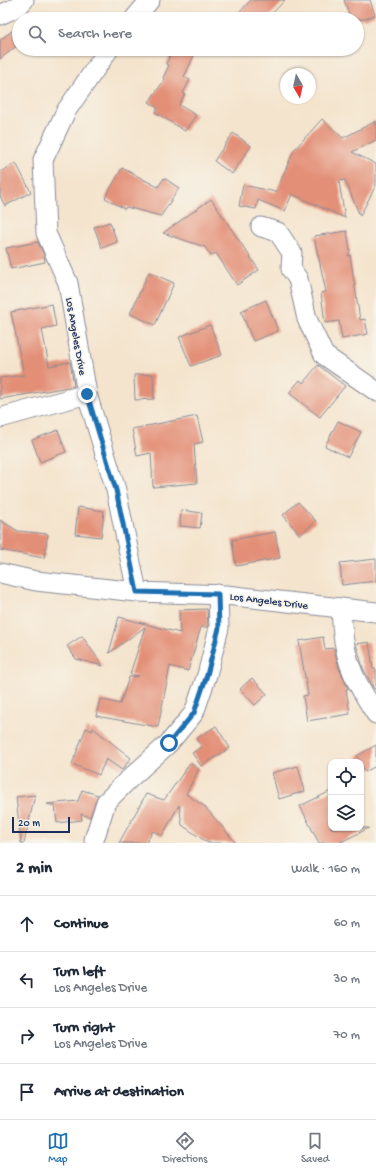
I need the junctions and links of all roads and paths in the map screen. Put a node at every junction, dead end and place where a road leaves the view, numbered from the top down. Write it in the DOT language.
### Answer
graph roads {
  1 [pos="24,0"];
  2 [pos="150,0"];
  3 [pos="140,12"];
  4 [pos="0,15"];
  5 [pos="104,56"];
  6 [pos="261,227"];
  7 [pos="376,391"];
  8 [pos="87,394"];
  9 [pos="0,418"];
  10 [pos="0,573"];
  11 [pos="137,592"];
  12 [pos="218,594"];
  13 [pos="341,609"];
  14 [pos="376,612"];
  15 [pos="376,714"];
  16 [pos="94,840"];
  1 -- 4 [label="street"];
  2 -- 3 [label="street"];
  5 -- 8 [label="street, Los Angeles Drive"];
  6 -- 7 [label="street"];
  8 -- 9 [label="street"];
  8 -- 11 [label="street, Los Angeles Drive"];
  10 -- 11 [label="street"];
  11 -- 12 [label="street, Los Angeles Drive"];
  12 -- 13 [label="street, Los Angeles Drive"];
  12 -- 16 [label="street"];
  13 -- 14 [label="street, Los Angeles Drive"];
  13 -- 15 [label="street"];
}
